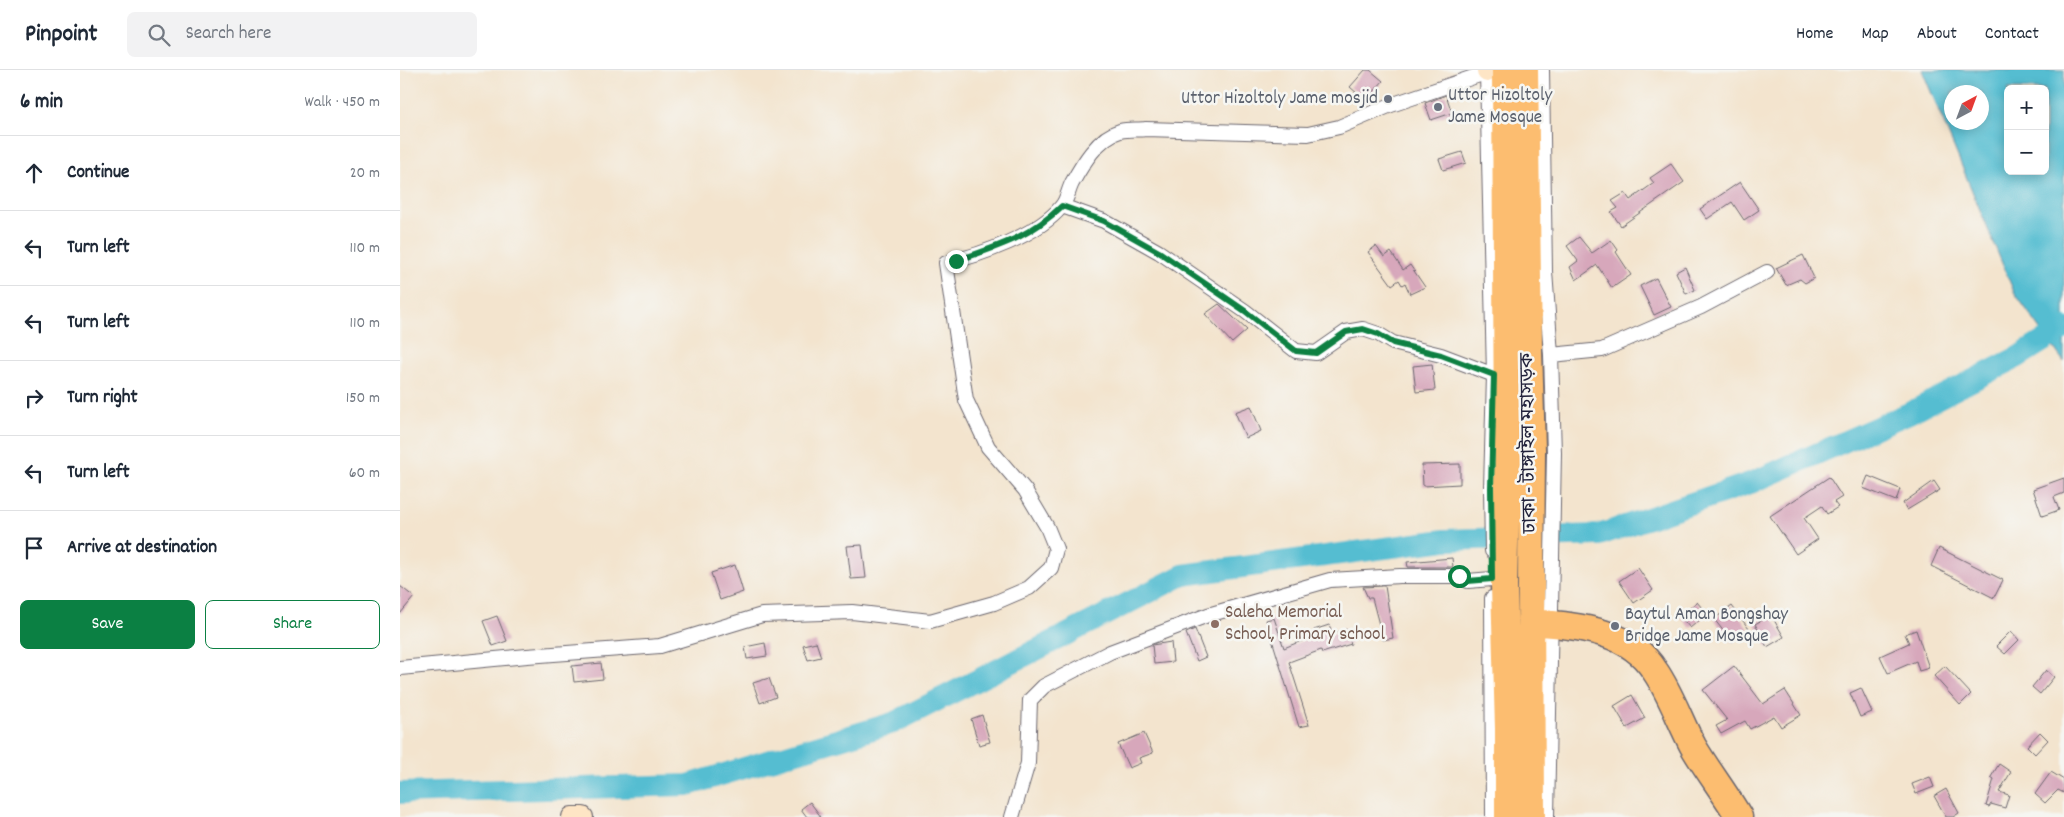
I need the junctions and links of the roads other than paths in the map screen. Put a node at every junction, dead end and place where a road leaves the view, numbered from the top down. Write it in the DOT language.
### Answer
graph roads {
  1 [pos="1525,70"];
  2 [pos="1542,70"];
  3 [pos="1493,71"];
  4 [pos="1062,206"];
  5 [pos="1767,272"];
  6 [pos="1551,354"];
  7 [pos="1494,375"];
  8 [pos="1543,451"];
  9 [pos="1498,582"];
  10 [pos="1541,623"];
  11 [pos="400,668"];
  12 [pos="572,817"];
  13 [pos="583,817"];
  14 [pos="1012,817"];
  15 [pos="1493,817"];
  16 [pos="1508,817"];
  17 [pos="1532,817"];
  18 [pos="1547,817"];
  19 [pos="1739,817"];
  1 -- 8 [label="highway, ঢাকা - টাঙ্গাইল মহাসড়ক"];
  2 -- 6 [label="street"];
  3 -- 4 [label="street"];
  3 -- 7 [label="street"];
  3 -- 9 [label="highway, ঢাকা - টাঙ্গাইল মহাসড়ক"];
  4 -- 7 [label="street"];
  4 -- 11 [label="street"];
  5 -- 6 [label="street"];
  6 -- 8 [label="street"];
  7 -- 9 [label="street"];
  8 -- 10 [label="street"];
  8 -- 10 [label="highway, ঢাকা - টাঙ্গাইল মহাসড়ক"];
  9 -- 14 [label="street"];
  9 -- 15 [label="street"];
  9 -- 16 [label="highway, ঢাকা - টাঙ্গাইল মহাসড়ক"];
  10 -- 17 [label="highway, ঢাকা - টাঙ্গাইল মহাসড়ক"];
  10 -- 18 [label="street"];
  10 -- 19 [label="highway"];
  12 -- 13 [label="street"];
}
